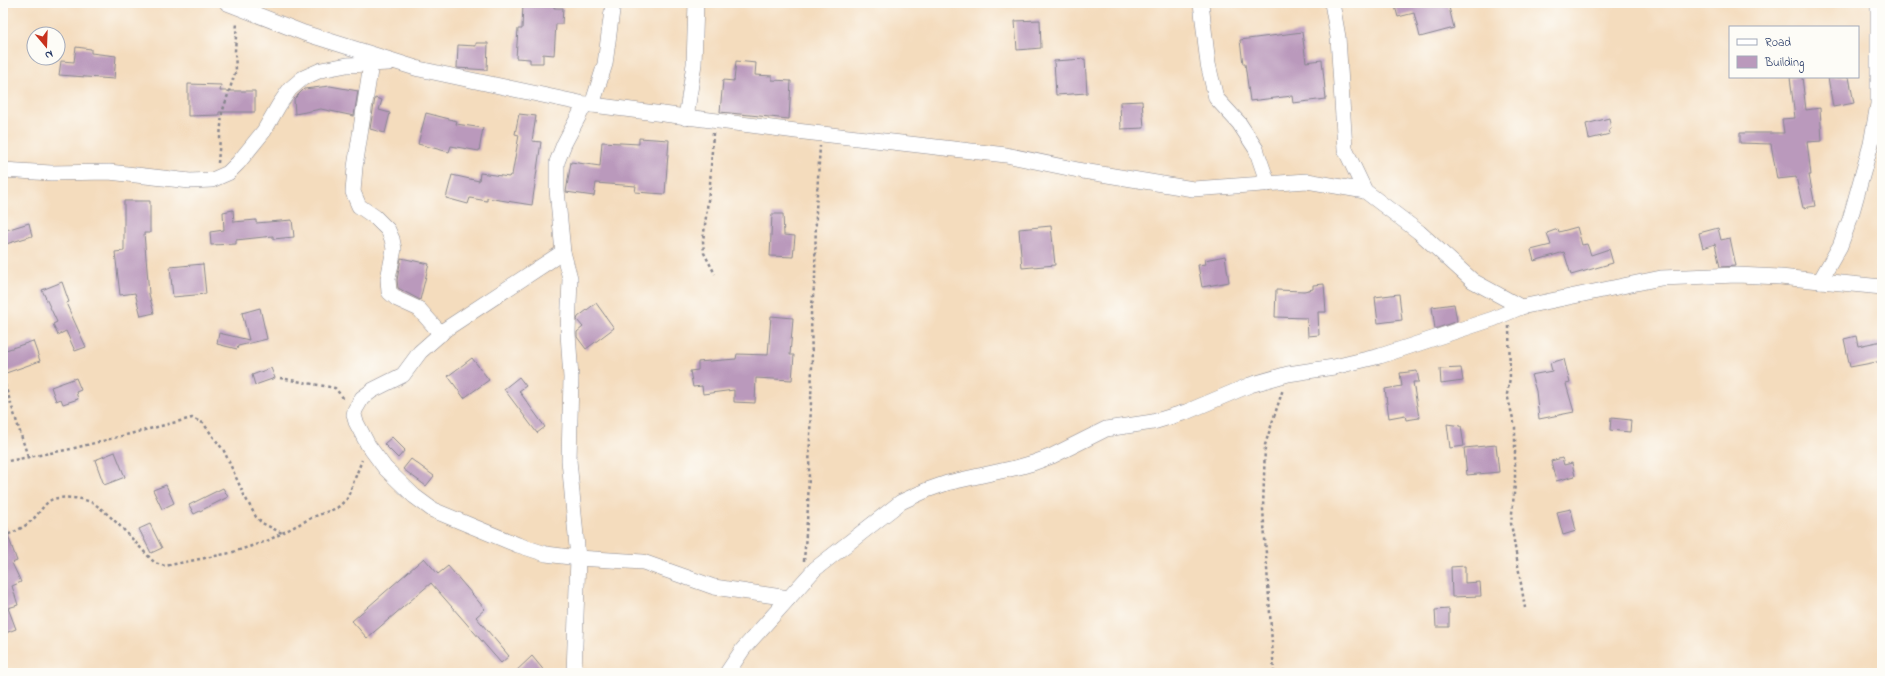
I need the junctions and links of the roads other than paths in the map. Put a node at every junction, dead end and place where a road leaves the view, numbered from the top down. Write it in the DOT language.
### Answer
graph roads {
  1 [pos="613,3"];
  2 [pos="696,3"];
  3 [pos="1201,3"];
  4 [pos="1332,3"];
  5 [pos="1878,3"];
  6 [pos="235,5"];
  7 [pos="400,63"];
  8 [pos="371,64"];
  9 [pos="589,104"];
  10 [pos="686,118"];
  11 [pos="3,170"];
  12 [pos="1268,184"];
  13 [pos="1365,191"];
  14 [pos="563,252"];
  15 [pos="1820,281"];
  16 [pos="1882,287"];
  17 [pos="1515,309"];
  18 [pos="440,334"];
  19 [pos="578,558"];
  20 [pos="789,598"];
  21 [pos="574,673"];
  22 [pos="727,673"];
  1 -- 9 [label="street"];
  2 -- 10 [label="street"];
  3 -- 12 [label="street"];
  4 -- 13 [label="street"];
  5 -- 15 [label="street"];
  6 -- 7 [label="street"];
  7 -- 8 [label="street"];
  7 -- 9 [label="street"];
  8 -- 11 [label="street"];
  8 -- 18 [label="street"];
  9 -- 10 [label="street"];
  9 -- 14 [label="street"];
  10 -- 12 [label="street"];
  12 -- 13 [label="street"];
  13 -- 17 [label="street"];
  14 -- 18 [label="street"];
  14 -- 19 [label="street"];
  15 -- 16 [label="street"];
  15 -- 17 [label="street"];
  17 -- 20 [label="street"];
  18 -- 19 [label="street"];
  19 -- 20 [label="street"];
  19 -- 21 [label="street"];
  20 -- 22 [label="street"];
}
